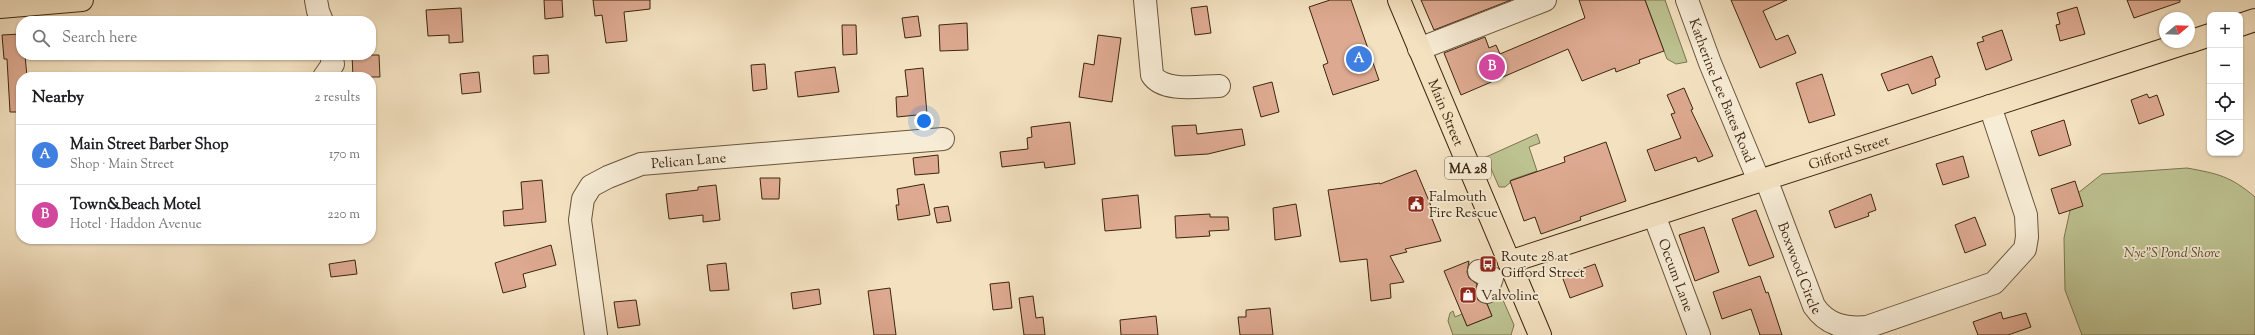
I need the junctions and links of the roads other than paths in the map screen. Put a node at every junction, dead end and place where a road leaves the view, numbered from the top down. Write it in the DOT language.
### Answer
graph roads {
  1 [pos="71,0"];
  2 [pos="316,0"];
  3 [pos="1145,0"];
  4 [pos="1399,0"];
  5 [pos="1546,0"];
  6 [pos="1687,0"];
  7 [pos="0,7"];
  8 [pos="320,16"];
  9 [pos="2255,20"];
  10 [pos="2243,24"];
  11 [pos="2207,36"];
  12 [pos="2195,40"];
  13 [pos="2169,48"];
  14 [pos="1419,49"];
  15 [pos="332,60"];
  16 [pos="327,72"];
  17 [pos="1219,86"];
  18 [pos="1990,106"];
  19 [pos="943,139"];
  20 [pos="1762,180"];
  21 [pos="1654,215"];
  22 [pos="1509,262"];
  23 [pos="596,335"];
  24 [pos="1540,335"];
  25 [pos="1699,335"];
  1 -- 7 [label="main road"];
  2 -- 8 [label="street"];
  3 -- 17 [label="street"];
  4 -- 14 [label="main road, Main Street / MA 28"];
  5 -- 14 [label="street"];
  6 -- 20 [label="street, Katherine Lee Bates Road"];
  9 -- 10 [label="main road"];
  11 -- 12 [label="main road, Gifford Street"];
  13 -- 18 [label="main road, Gifford Street"];
  14 -- 22 [label="main road, Main Street / MA 28"];
  15 -- 16 [label="street"];
  18 -- 20 [label="main road, Gifford Street"];
  18 -- 20 [label="street, Boxwood Circle"];
  19 -- 23 [label="street, Pelican Lane"];
  20 -- 21 [label="main road, Gifford Street"];
  21 -- 22 [label="main road, Gifford Street"];
  21 -- 25 [label="street, Occum Lane"];
  22 -- 24 [label="main road, Main Street / MA 28"];
}
